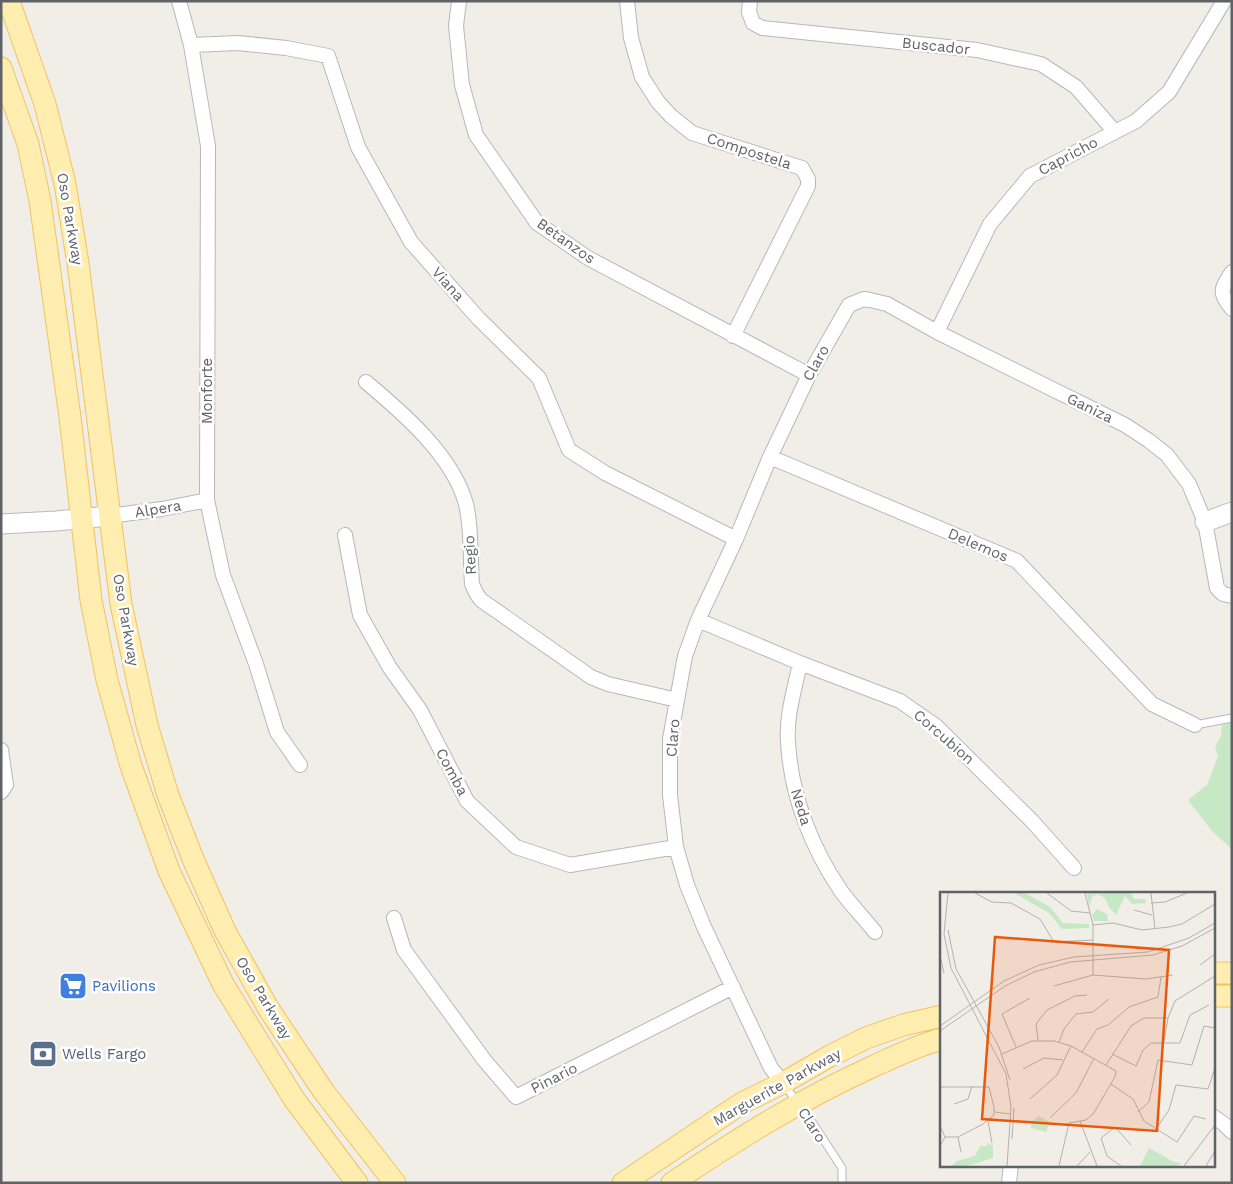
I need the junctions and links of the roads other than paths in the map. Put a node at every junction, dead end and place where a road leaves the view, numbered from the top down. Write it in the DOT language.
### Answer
graph roads {
  1 [pos="9,1"];
  2 [pos="179,1"];
  3 [pos="459,1"];
  4 [pos="627,1"];
  5 [pos="750,1"];
  6 [pos="1219,3"];
  7 [pos="191,44"];
  8 [pos="1,68"];
  9 [pos="1114,132"];
  10 [pos="1232,272"];
  11 [pos="864,300"];
  12 [pos="1232,309"];
  13 [pos="937,332"];
  14 [pos="733,336"];
  15 [pos="809,376"];
  16 [pos="366,382"];
  17 [pos="770,457"];
  18 [pos="207,500"];
  19 [pos="1232,512"];
  20 [pos="109,516"];
  21 [pos="81,520"];
  22 [pos="1205,522"];
  23 [pos="1,524"];
  24 [pos="345,535"];
  25 [pos="736,539"];
  26 [pos="1232,596"];
  27 [pos="698,620"];
  28 [pos="800,663"];
  29 [pos="677,700"];
  30 [pos="1232,718"];
  31 [pos="1195,724"];
  32 [pos="1,750"];
  33 [pos="300,765"];
  34 [pos="1,792"];
  35 [pos="676,847"];
  36 [pos="1074,868"];
  37 [pos="394,918"];
  38 [pos="875,932"];
  39 [pos="1216,972"];
  40 [pos="1232,973"];
  41 [pos="733,987"];
  42 [pos="1216,996"];
  43 [pos="1232,996"];
  44 [pos="940,1016"];
  45 [pos="940,1040"];
  46 [pos="783,1083"];
  47 [pos="799,1104"];
  48 [pos="1216,1118"];
  49 [pos="1232,1132"];
  50 [pos="1011,1166"];
  51 [pos="357,1183"];
  52 [pos="395,1183"];
  53 [pos="623,1183"];
  54 [pos="672,1183"];
  55 [pos="842,1183"];
  56 [pos="1009,1183"];
  1 -- 20 [label="main road, Oso Parkway"];
  2 -- 7 [label="street, Monforte"];
  3 -- 14 [label="street, Betanzos"];
  4 -- 14 [label="street, Compostela"];
  5 -- 9 [label="street, Buscador"];
  6 -- 9 [label="street, Capricho"];
  7 -- 18 [label="street, Monforte"];
  7 -- 25 [label="street, Viana"];
  8 -- 21 [label="main road, Oso Parkway"];
  9 -- 13 [label="street, Capricho"];
  10 -- 12 [label="street"];
  11 -- 13 [label="street, Ganiza"];
  11 -- 15 [label="street, Claro"];
  13 -- 22 [label="street, Ganiza"];
  14 -- 15 [label="street, Betanzos"];
  15 -- 17 [label="street, Claro"];
  16 -- 29 [label="street, Regio"];
  17 -- 25 [label="street, Claro"];
  17 -- 31 [label="street, Delemos"];
  18 -- 20 [label="street, Alpera"];
  18 -- 33 [label="street, Monforte"];
  19 -- 22 [label="street"];
  20 -- 21 [label="street"];
  20 -- 52 [label="main road, Oso Parkway"];
  21 -- 23 [label="street"];
  21 -- 51 [label="main road, Oso Parkway"];
  22 -- 26 [label="street, Ganiza"];
  24 -- 35 [label="street, Comba"];
  25 -- 27 [label="street, Claro"];
  27 -- 28 [label="street, Corcubion"];
  27 -- 29 [label="street, Claro"];
  28 -- 36 [label="street, Corcubion"];
  28 -- 38 [label="street, Neda"];
  29 -- 35 [label="street, Claro"];
  30 -- 31 [label="lane"];
  32 -- 34 [label="street"];
  35 -- 41 [label="street, Claro"];
  37 -- 41 [label="street, Pinario"];
  39 -- 40 [label="main road"];
  41 -- 46 [label="street, Claro"];
  42 -- 43 [label="main road"];
  44 -- 46 [label="main road, Marguerite Parkway"];
  45 -- 47 [label="main road, Marguerite Parkway"];
  46 -- 47 [label="lane, Claro"];
  46 -- 53 [label="main road, Marguerite Parkway"];
  47 -- 54 [label="main road, Marguerite Parkway"];
  47 -- 55 [label="lane, Claro"];
  48 -- 49 [label="street"];
  50 -- 56 [label="street"];
}
